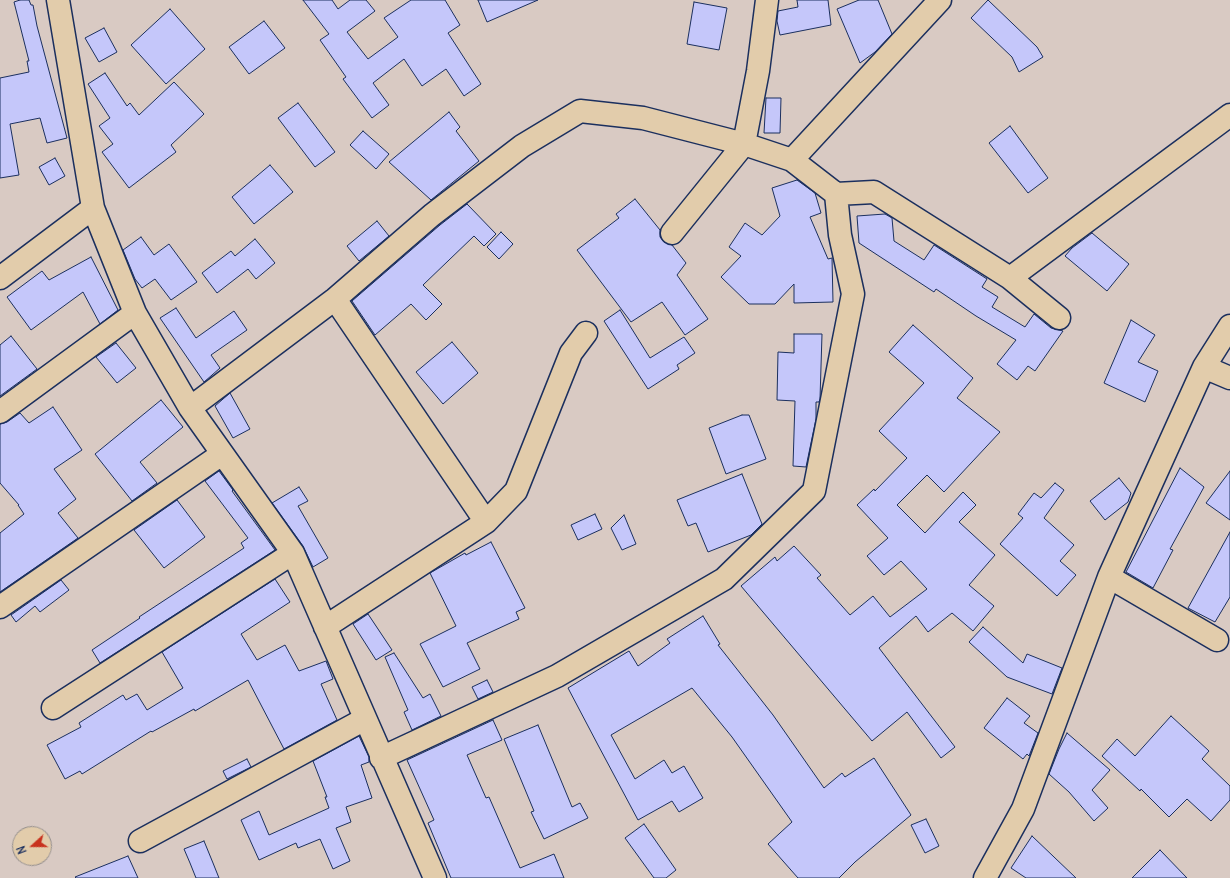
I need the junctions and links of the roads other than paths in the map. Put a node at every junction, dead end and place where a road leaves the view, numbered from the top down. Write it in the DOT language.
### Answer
graph roads {
  1 [pos="767,0"];
  2 [pos="940,0"];
  3 [pos="60,1"];
  4 [pos="1230,115"];
  5 [pos="744,144"];
  6 [pos="792,160"];
  7 [pos="836,194"];
  8 [pos="93,208"];
  9 [pos="672,233"];
  10 [pos="0,278"];
  11 [pos="1010,278"];
  12 [pos="334,299"];
  13 [pos="135,313"];
  14 [pos="1059,318"];
  15 [pos="1230,326"];
  16 [pos="586,333"];
  17 [pos="1204,367"];
  18 [pos="1230,378"];
  19 [pos="190,408"];
  20 [pos="0,412"];
  21 [pos="222,454"];
  22 [pos="486,522"];
  23 [pos="293,553"];
  24 [pos="1109,577"];
  25 [pos="0,607"];
  26 [pos="325,627"];
  27 [pos="1217,640"];
  28 [pos="53,708"];
  29 [pos="365,719"];
  30 [pos="381,758"];
  31 [pos="140,841"];
  32 [pos="435,878"];
  33 [pos="985,878"];
  1 -- 5 [label="street"];
  2 -- 6 [label="street"];
  3 -- 8 [label="street"];
  4 -- 11 [label="street"];
  5 -- 6 [label="street"];
  5 -- 9 [label="street"];
  5 -- 12 [label="street"];
  6 -- 7 [label="street"];
  7 -- 11 [label="street"];
  7 -- 30 [label="street"];
  8 -- 10 [label="street"];
  8 -- 13 [label="street"];
  11 -- 14 [label="street"];
  12 -- 19 [label="street"];
  12 -- 22 [label="street"];
  13 -- 19 [label="street"];
  13 -- 20 [label="street"];
  15 -- 17 [label="street"];
  16 -- 22 [label="street"];
  17 -- 18 [label="street"];
  17 -- 24 [label="street"];
  19 -- 21 [label="street"];
  21 -- 23 [label="street"];
  21 -- 25 [label="street"];
  22 -- 26 [label="street"];
  23 -- 26 [label="street"];
  23 -- 28 [label="street"];
  24 -- 27 [label="street"];
  24 -- 33 [label="street"];
  26 -- 29 [label="street"];
  29 -- 30 [label="street"];
  29 -- 31 [label="street"];
  30 -- 32 [label="street"];
}
